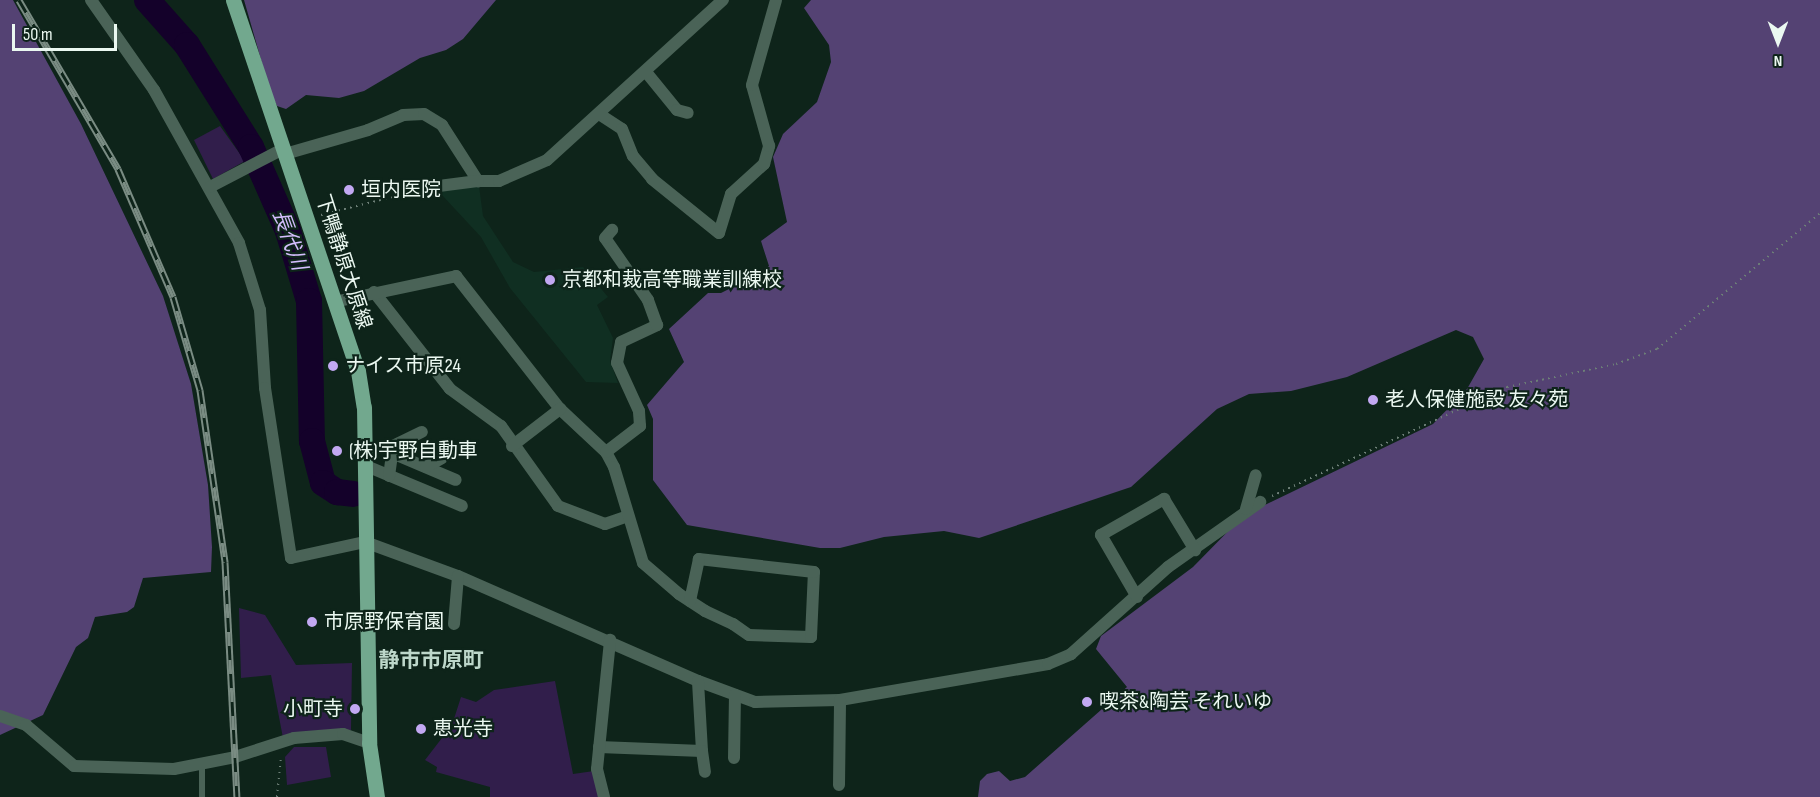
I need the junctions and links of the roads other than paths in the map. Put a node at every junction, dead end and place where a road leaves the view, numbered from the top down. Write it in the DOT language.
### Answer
graph roads {
  1 [pos="91,0"];
  2 [pos="233,0"];
  3 [pos="723,0"];
  4 [pos="777,0"];
  5 [pos="646,72"];
  6 [pos="688,112"];
  7 [pos="599,114"];
  8 [pos="280,153"];
  9 [pos="478,181"];
  10 [pos="210,187"];
  11 [pos="431,187"];
  12 [pos="612,230"];
  13 [pos="374,292"];
  14 [pos="334,302"];
  15 [pos="560,409"];
  16 [pos="422,432"];
  17 [pos="512,446"];
  18 [pos="606,452"];
  19 [pos="392,453"];
  20 [pos="442,458"];
  21 [pos="364,465"];
  22 [pos="426,467"];
  23 [pos="1256,475"];
  24 [pos="389,476"];
  25 [pos="456,480"];
  26 [pos="1260,502"];
  27 [pos="462,506"];
  28 [pos="1246,508"];
  29 [pos="628,516"];
  30 [pos="365,542"];
  31 [pos="1195,550"];
  32 [pos="458,576"];
  33 [pos="1137,597"];
  34 [pos="690,601"];
  35 [pos="454,624"];
  36 [pos="610,640"];
  37 [pos="698,681"];
  38 [pos="735,695"];
  39 [pos="840,700"];
  40 [pos="0,716"];
  41 [pos="369,743"];
  42 [pos="599,747"];
  43 [pos="702,751"];
  44 [pos="734,758"];
  45 [pos="202,764"];
  46 [pos="705,772"];
  47 [pos="839,785"];
  48 [pos="202,797"];
  49 [pos="377,797"];
  50 [pos="604,797"];
  1 -- 10 [label="street"];
  2 -- 8 [label="main road, 下鴨静原大原線"];
  3 -- 5 [label="street"];
  4 -- 7 [label="street"];
  5 -- 6 [label="street"];
  5 -- 7 [label="street"];
  7 -- 9 [label="street"];
  8 -- 9 [label="street"];
  8 -- 10 [label="street"];
  8 -- 14 [label="main road, 下鴨静原大原線"];
  9 -- 11 [label="street"];
  10 -- 30 [label="street"];
  12 -- 18 [label="street"];
  13 -- 14 [label="street"];
  13 -- 15 [label="street"];
  13 -- 17 [label="street"];
  14 -- 21 [label="main road, 下鴨静原大原線"];
  15 -- 17 [label="street"];
  15 -- 18 [label="street"];
  16 -- 19 [label="street"];
  17 -- 29 [label="street"];
  18 -- 29 [label="street"];
  19 -- 22 [label="street"];
  19 -- 24 [label="street"];
  20 -- 22 [label="street"];
  21 -- 24 [label="street"];
  21 -- 30 [label="main road, 下鴨静原大原線"];
  22 -- 25 [label="street"];
  23 -- 28 [label="street"];
  24 -- 27 [label="street"];
  26 -- 28 [label="street"];
  28 -- 31 [label="street"];
  29 -- 34 [label="street"];
  30 -- 32 [label="street"];
  30 -- 41 [label="main road, 下鴨静原大原線"];
  31 -- 33 [label="street"];
  31 -- 33 [label="street"];
  32 -- 35 [label="street"];
  32 -- 36 [label="street"];
  33 -- 39 [label="street"];
  34 -- 34 [label="street"];
  36 -- 37 [label="street"];
  36 -- 42 [label="street"];
  37 -- 38 [label="street"];
  37 -- 43 [label="street"];
  38 -- 39 [label="street"];
  38 -- 44 [label="street"];
  39 -- 47 [label="street"];
  40 -- 45 [label="street"];
  41 -- 45 [label="street"];
  41 -- 49 [label="main road, 下鴨静原大原線"];
  42 -- 43 [label="street"];
  42 -- 50 [label="street"];
  43 -- 46 [label="street"];
  45 -- 48 [label="lane"];
}
